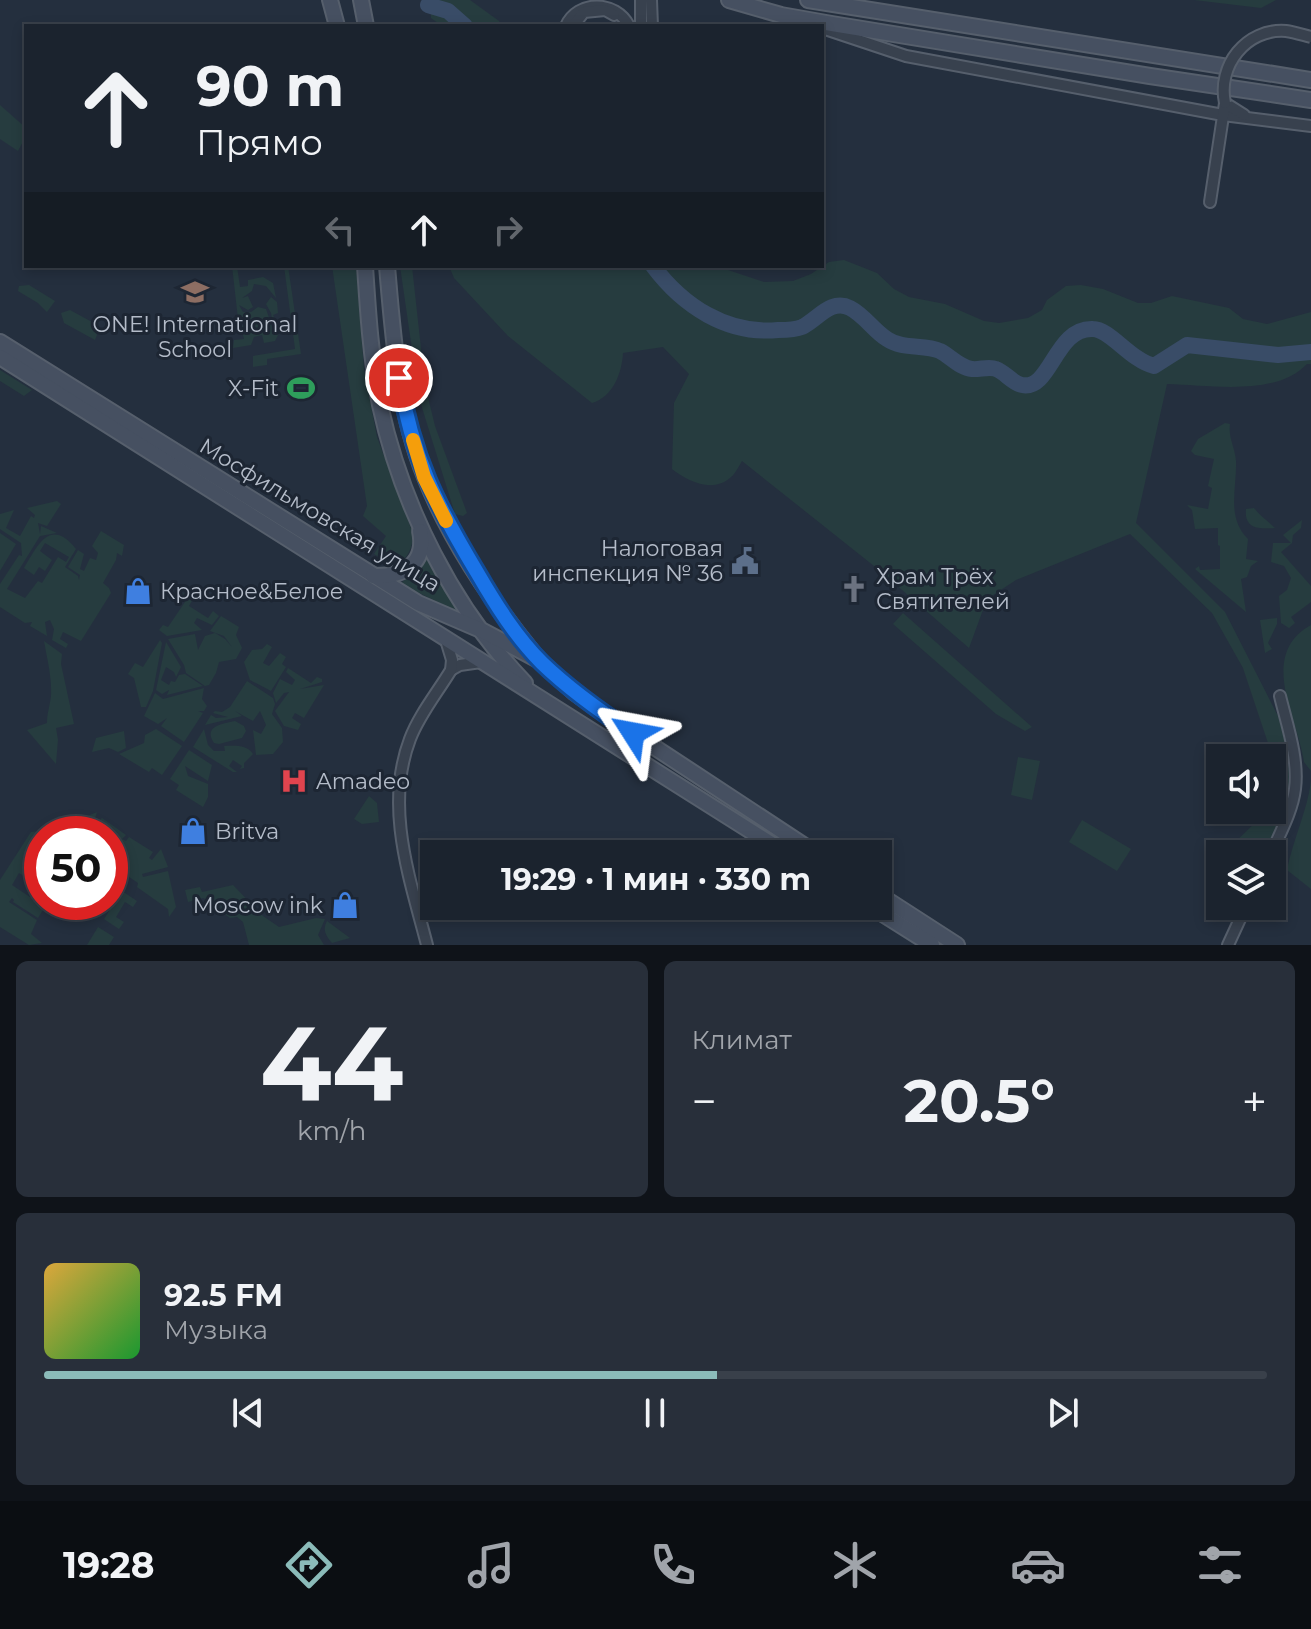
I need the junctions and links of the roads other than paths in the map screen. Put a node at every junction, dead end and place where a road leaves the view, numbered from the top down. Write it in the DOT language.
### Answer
graph roads {
  1 [pos="330,0"];
  2 [pos="361,0"];
  3 [pos="641,0"];
  4 [pos="651,0"];
  5 [pos="729,0"];
  6 [pos="808,0"];
  7 [pos="647,13"];
  8 [pos="781,15"];
  9 [pos="336,24"];
  10 [pos="366,24"];
  11 [pos="567,24"];
  12 [pos="575,24"];
  13 [pos="621,24"];
  14 [pos="628,24"];
  15 [pos="642,24"];
  16 [pos="651,24"];
  17 [pos="810,24"];
  18 [pos="824,29"];
  19 [pos="1311,37"];
  20 [pos="1311,80"];
  21 [pos="1311,100"];
  22 [pos="1224,109"];
  23 [pos="1311,126"];
  24 [pos="1210,202"];
  25 [pos="365,268"];
  26 [pos="387,268"];
  27 [pos="0,342"];
  28 [pos="8,357"];
  29 [pos="417,519"];
  30 [pos="373,576"];
  31 [pos="483,631"];
  32 [pos="446,640"];
  33 [pos="540,661"];
  34 [pos="481,662"];
  35 [pos="451,670"];
  36 [pos="1280,696"];
  37 [pos="542,700"];
  38 [pos="750,810"];
  39 [pos="740,824"];
  40 [pos="765,840"];
  41 [pos="796,840"];
  42 [pos="1277,840"];
  43 [pos="892,903"];
  44 [pos="892,920"];
  45 [pos="1240,920"];
  46 [pos="427,945"];
  47 [pos="932,945"];
  48 [pos="957,945"];
  49 [pos="1228,945"];
  1 -- 9 [label="main road"];
  2 -- 10 [label="main road"];
  3 -- 7 [label="street"];
  4 -- 7 [label="street"];
  5 -- 8 [label="main road"];
  6 -- 20 [label="main road"];
  7 -- 15 [label="street"];
  7 -- 16 [label="street"];
  8 -- 17 [label="street"];
  8 -- 21 [label="main road"];
  11 -- 14 [label="street"];
  12 -- 13 [label="street"];
  18 -- 22 [label="street"];
  19 -- 22 [label="street, bridge"];
  22 -- 23 [label="street"];
  22 -- 24 [label="street"];
  25 -- 29 [label="main road"];
  26 -- 33 [label="main road"];
  27 -- 28 [label="main road, Мосфильмовская улица"];
  28 -- 30 [label="main road, Мосфильмовская улица"];
  28 -- 32 [label="main road, Мосфильмовская улица"];
  29 -- 30 [label="main road"];
  29 -- 31 [label="main road"];
  30 -- 31 [label="main road, Мосфильмовская улица"];
  31 -- 33 [label="main road, Мосфильмовская улица"];
  31 -- 37 [label="main road"];
  32 -- 34 [label="main road, Мосфильмовская улица"];
  32 -- 35 [label="street"];
  33 -- 38 [label="main road, Мосфильмовская улица"];
  34 -- 35 [label="street"];
  34 -- 37 [label="main road, Мосфильмовская улица"];
  35 -- 46 [label="street"];
  36 -- 42 [label="street"];
  37 -- 39 [label="main road, Мосфильмовская улица"];
  38 -- 39 [label="main road"];
  38 -- 41 [label="main road, Мосфильмовская улица"];
  39 -- 40 [label="main road, Мосфильмовская улица"];
  43 -- 48 [label="main road"];
  44 -- 47 [label="main road"];
  45 -- 49 [label="street"];
}
